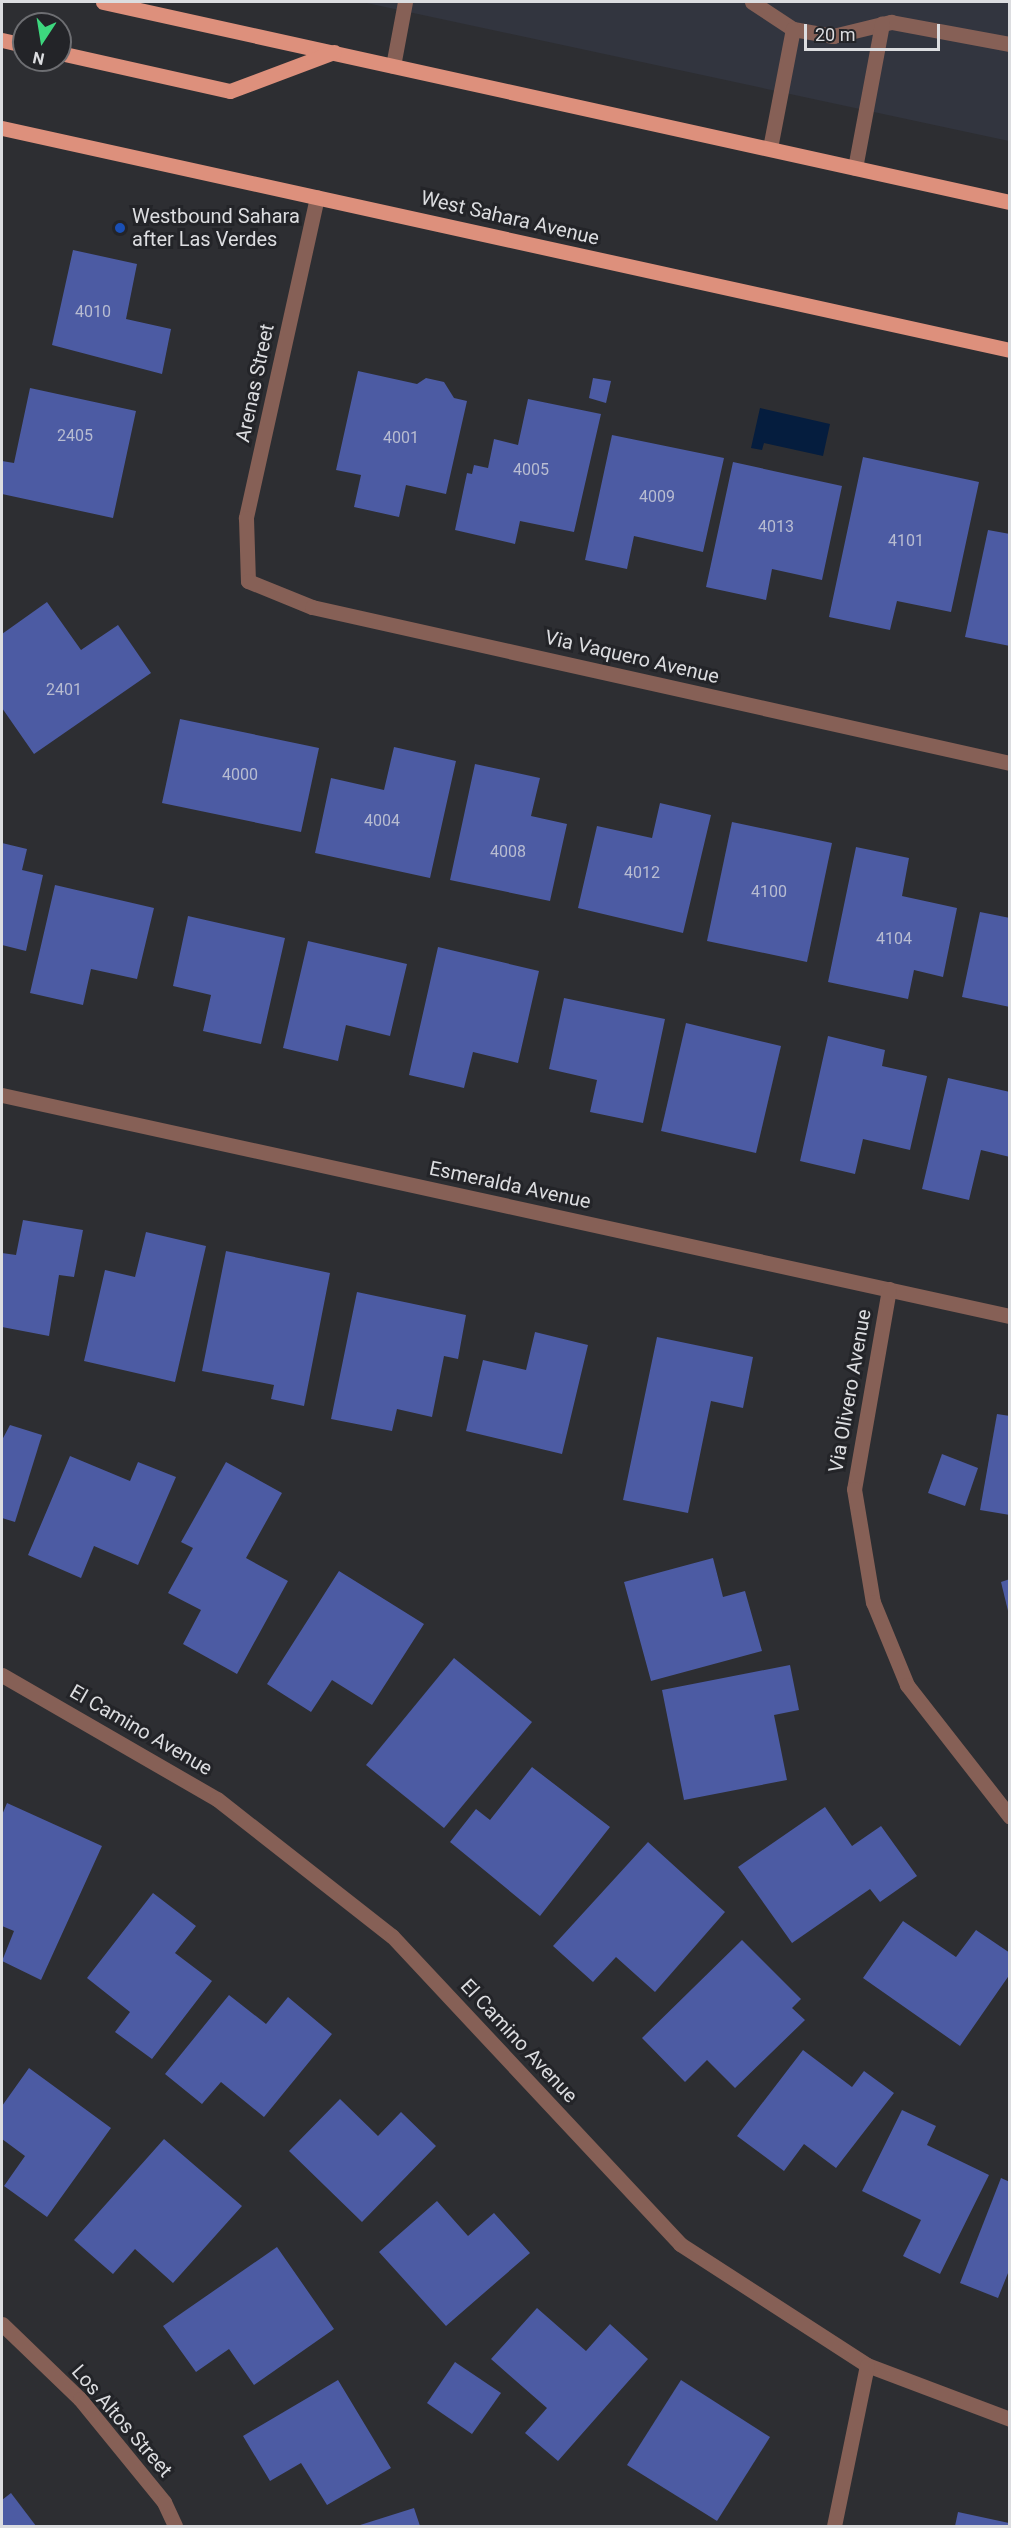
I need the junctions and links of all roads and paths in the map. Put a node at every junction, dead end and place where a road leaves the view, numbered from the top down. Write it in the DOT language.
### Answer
graph roads {
  1 [pos="103,2"];
  2 [pos="405,2"];
  3 [pos="752,2"];
  4 [pos="882,24"];
  5 [pos="794,29"];
  6 [pos="1010,44"];
  7 [pos="333,52"];
  8 [pos="72,56"];
  9 [pos="393,66"];
  10 [pos="2,128"];
  11 [pos="770,148"];
  12 [pos="855,168"];
  13 [pos="317,197"];
  14 [pos="1010,202"];
  15 [pos="1010,350"];
  16 [pos="248,581"];
  17 [pos="1010,763"];
  18 [pos="2,1095"];
  19 [pos="889,1289"];
  20 [pos="1010,1316"];
  21 [pos="2,1675"];
  22 [pos="1010,1817"];
  23 [pos="2,2324"];
  24 [pos="867,2365"];
  25 [pos="1010,2419"];
  26 [pos="175,2526"];
  27 [pos="834,2526"];
  1 -- 7 [label="main road"];
  2 -- 9 [label="street"];
  3 -- 5 [label="street"];
  4 -- 5 [label="street"];
  4 -- 6 [label="street"];
  4 -- 12 [label="street"];
  5 -- 11 [label="street"];
  7 -- 8 [label="main road"];
  7 -- 9 [label="main road"];
  9 -- 11 [label="main road"];
  10 -- 13 [label="main road, West Sahara Avenue"];
  11 -- 12 [label="main road"];
  12 -- 14 [label="main road"];
  13 -- 15 [label="main road, West Sahara Avenue"];
  13 -- 16 [label="street, Arenas Street"];
  16 -- 17 [label="street, Via Vaquero Avenue"];
  18 -- 19 [label="street, Esmeralda Avenue"];
  19 -- 20 [label="street, Esmeralda Avenue"];
  19 -- 22 [label="street, Via Olivero Avenue"];
  21 -- 24 [label="street, El Camino Avenue"];
  23 -- 26 [label="street, Los Altos Street"];
  24 -- 25 [label="street, El Camino Avenue"];
  24 -- 27 [label="street"];
}
